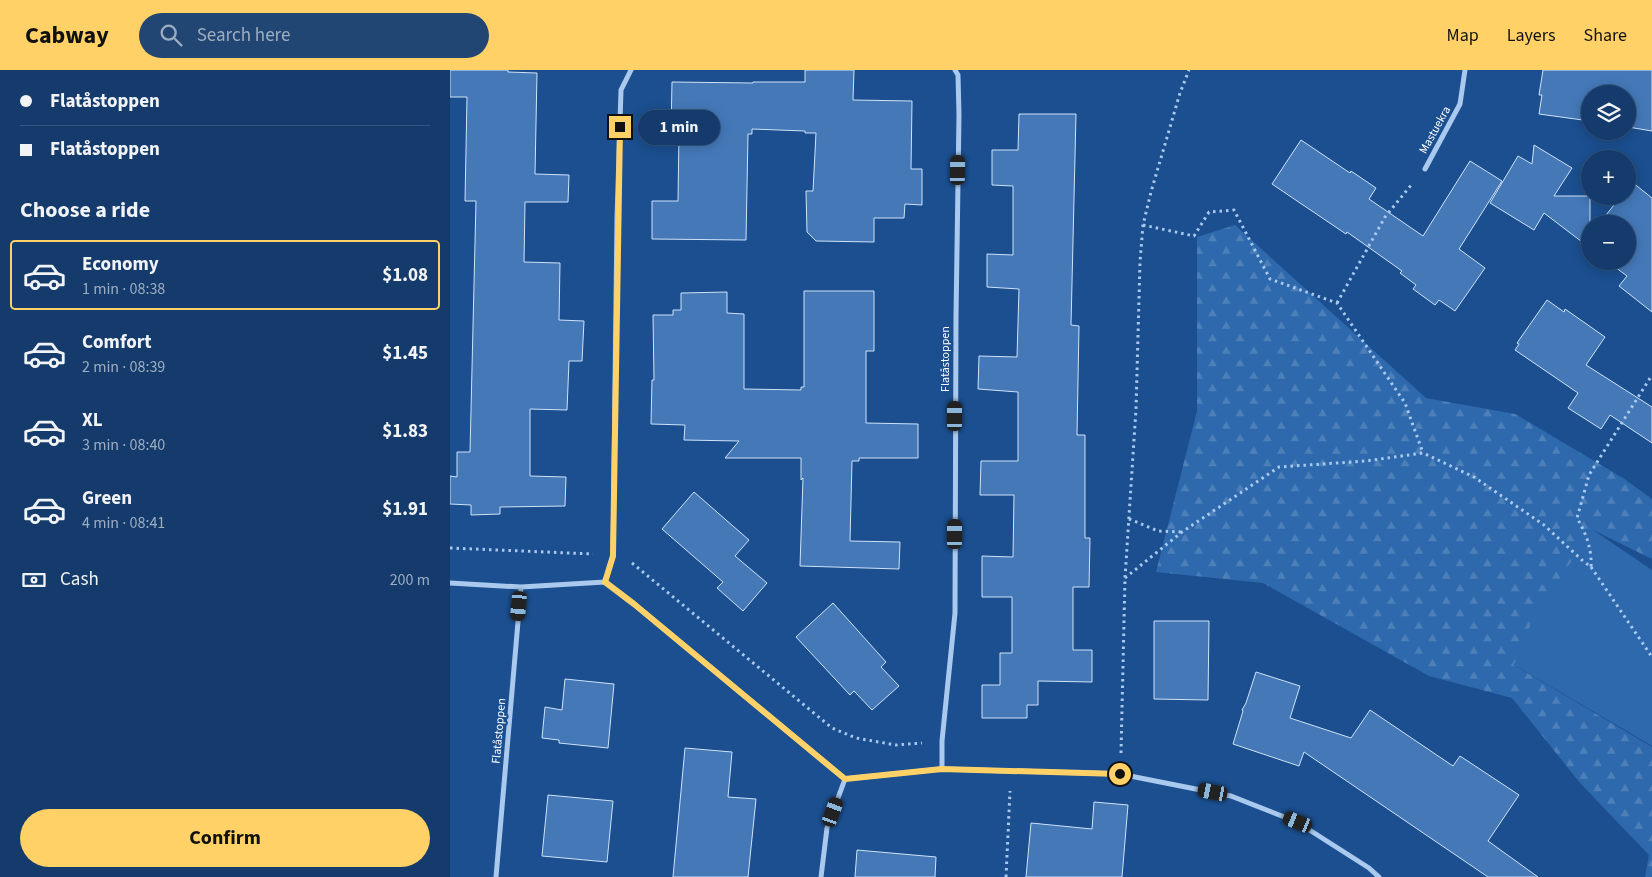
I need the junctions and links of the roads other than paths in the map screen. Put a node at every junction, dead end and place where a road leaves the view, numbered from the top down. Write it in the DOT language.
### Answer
graph roads {
  1 [pos="631,70"];
  2 [pos="955,70"];
  3 [pos="1465,70"];
  4 [pos="1425,169"];
  5 [pos="605,582"];
  6 [pos="450,583"];
  7 [pos="521,587"];
  8 [pos="942,769"];
  9 [pos="845,779"];
  10 [pos="496,877"];
  11 [pos="821,877"];
  12 [pos="1379,877"];
  1 -- 5 [label="street"];
  2 -- 8 [label="street, Flatåstoppen"];
  3 -- 4 [label="street, Mastuekra"];
  5 -- 7 [label="street"];
  5 -- 9 [label="street"];
  6 -- 7 [label="street"];
  7 -- 10 [label="street, Flatåstoppen"];
  8 -- 9 [label="street"];
  8 -- 12 [label="street"];
  9 -- 11 [label="street"];
}
